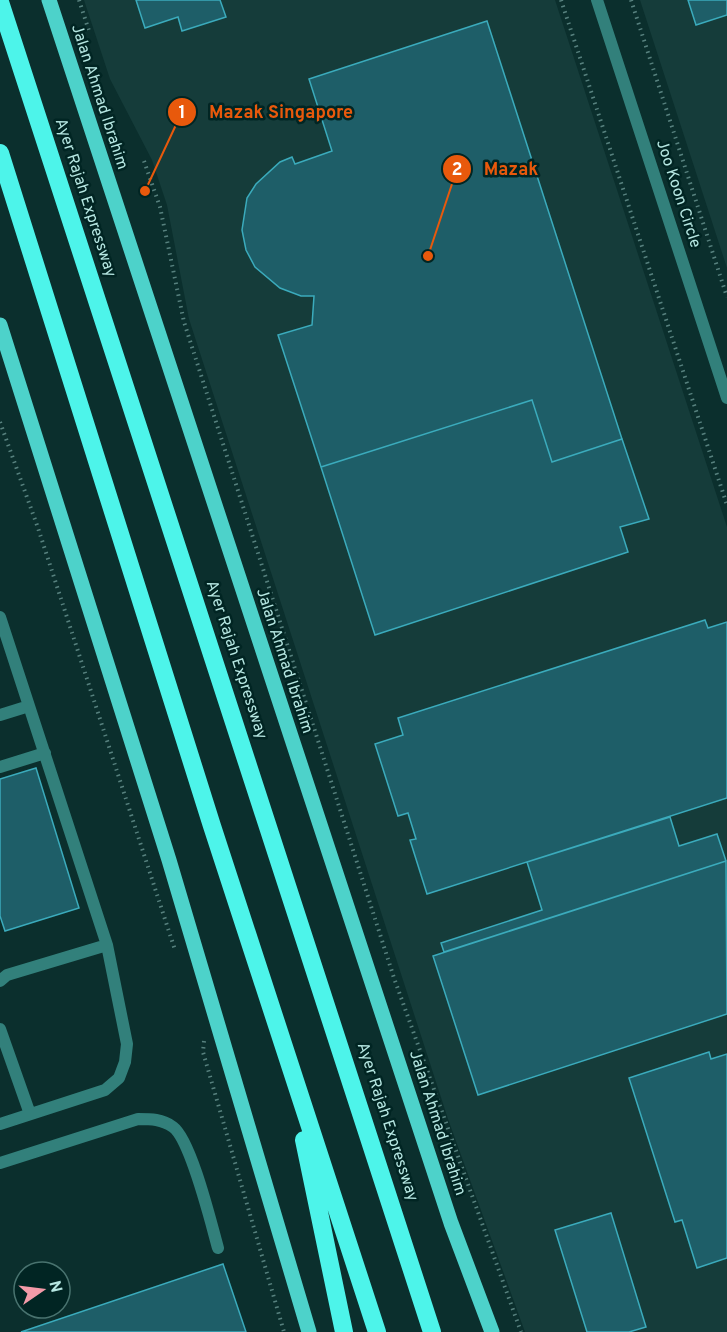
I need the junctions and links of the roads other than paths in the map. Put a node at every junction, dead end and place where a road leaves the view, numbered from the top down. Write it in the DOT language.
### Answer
graph roads {
  1 [pos="49,0"];
  2 [pos="597,0"];
  3 [pos="0,2"];
  4 [pos="0,153"];
  5 [pos="0,325"];
  6 [pos="727,398"];
  7 [pos="0,617"];
  8 [pos="4,643"];
  9 [pos="29,706"];
  10 [pos="0,715"];
  11 [pos="45,753"];
  12 [pos="0,767"];
  13 [pos="106,945"];
  14 [pos="0,981"];
  15 [pos="0,1029"];
  16 [pos="286,1056"];
  17 [pos="30,1114"];
  18 [pos="0,1124"];
  19 [pos="0,1163"];
  20 [pos="218,1248"];
  21 [pos="420,1289"];
  22 [pos="309,1332"];
  23 [pos="344,1332"];
  24 [pos="377,1332"];
  25 [pos="432,1332"];
  26 [pos="443,1332"];
  27 [pos="492,1332"];
  1 -- 27 [label="main road, Jalan Ahmad Ibrahim"];
  2 -- 6 [label="street, Joo Koon Circle"];
  3 -- 21 [label="highway, Ayer Rajah Expressway"];
  4 -- 16 [label="highway"];
  5 -- 22 [label="main road"];
  7 -- 8 [label="street"];
  8 -- 9 [label="street"];
  9 -- 10 [label="street"];
  9 -- 11 [label="street"];
  11 -- 12 [label="street"];
  11 -- 13 [label="street"];
  13 -- 14 [label="street"];
  13 -- 17 [label="street"];
  15 -- 17 [label="street"];
  16 -- 23 [label="highway"];
  16 -- 24 [label="highway"];
  17 -- 18 [label="street"];
  19 -- 20 [label="street"];
  21 -- 25 [label="highway, Ayer Rajah Expressway"];
  21 -- 26 [label="highway"];
}
